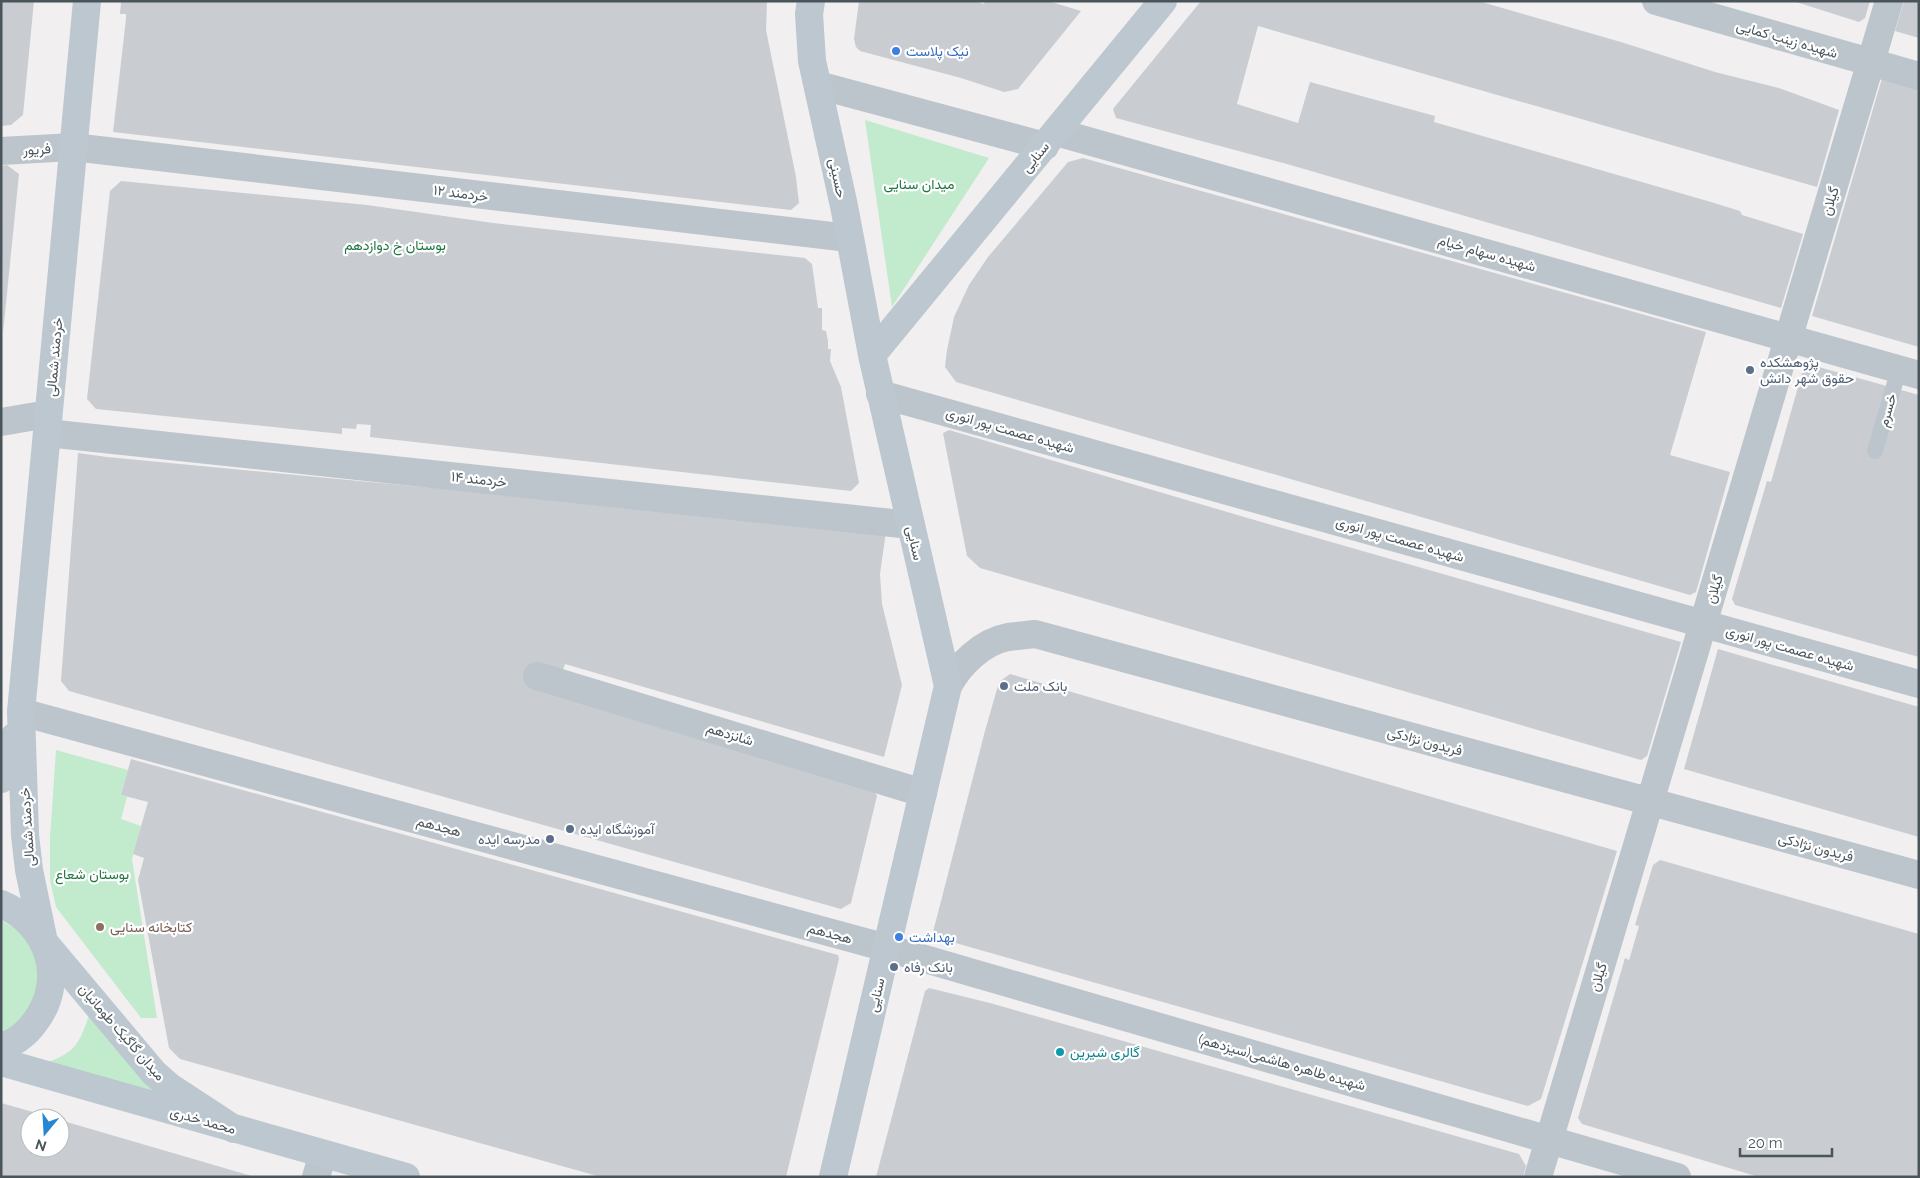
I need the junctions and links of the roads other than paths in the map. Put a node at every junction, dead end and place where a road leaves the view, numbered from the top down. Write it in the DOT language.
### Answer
graph roads {
  1 [pos="87,1"];
  2 [pos="811,1"];
  3 [pos="1163,1"];
  4 [pos="1656,1"];
  5 [pos="1889,1"];
  6 [pos="1871,62"];
  7 [pos="1919,76"];
  8 [pos="818,85"];
  9 [pos="1050,139"];
  10 [pos="73,147"];
  11 [pos="1,151"];
  12 [pos="849,238"];
  13 [pos="1789,337"];
  14 [pos="872,355"];
  15 [pos="1909,372"];
  16 [pos="880,394"];
  17 [pos="1,422"];
  18 [pos="48,424"];
  19 [pos="1875,451"];
  20 [pos="911,525"];
  21 [pos="1704,624"];
  22 [pos="537,676"];
  23 [pos="1919,684"];
  24 [pos="948,686"];
  25 [pos="21,712"];
  26 [pos="1,779"];
  27 [pos="923,793"];
  28 [pos="1650,802"];
  29 [pos="1919,875"];
  30 [pos="1,904"];
  31 [pos="44,942"];
  32 [pos="887,948"];
  33 [pos="1,1046"];
  34 [pos="1,1062"];
  35 [pos="234,1129"];
  36 [pos="1550,1140"];
  37 [pos="319,1165"];
  38 [pos="406,1177"];
  39 [pos="833,1177"];
  40 [pos="1538,1177"];
  41 [pos="1677,1177"];
  1 -- 10 [label="street, خردمند شمالی"];
  2 -- 8 [label="street, حسینی"];
  3 -- 9 [label="street, سنایی"];
  4 -- 6 [label="street, شهیده زینب کمایی"];
  5 -- 6 [label="street, گیلان"];
  6 -- 7 [label="street, شهیده زینب کمایی"];
  6 -- 13 [label="street, گیلان"];
  8 -- 9 [label="street"];
  8 -- 12 [label="street, حسینی"];
  9 -- 13 [label="street, شهیده سهام خیام"];
  9 -- 14 [label="street, سنایی"];
  10 -- 11 [label="street, فریور"];
  10 -- 12 [label="street, خردمند ۱۲"];
  10 -- 18 [label="street, خردمند شمالی"];
  12 -- 14 [label="street, حسینی"];
  13 -- 15 [label="street, شهیده سهام خیام"];
  13 -- 21 [label="street, گیلان"];
  14 -- 16 [label="street, سنایی"];
  15 -- 19 [label="lane, خسرم"];
  16 -- 20 [label="street, سنایی"];
  16 -- 21 [label="street, شهیده عصمت پور انوری"];
  17 -- 18 [label="street, خردمند ۱۴"];
  18 -- 20 [label="street, خردمند ۱۴"];
  18 -- 25 [label="street, خردمند شمالی"];
  20 -- 24 [label="street, سنایی"];
  21 -- 23 [label="street, شهیده عصمت پور انوری"];
  21 -- 28 [label="street, گیلان"];
  22 -- 27 [label="street, شانزدهم"];
  24 -- 27 [label="street, سنایی"];
  24 -- 28 [label="street, فریدون نژادکی"];
  25 -- 26 [label="street, خردمند شمالی"];
  25 -- 31 [label="street, خردمند شمالی"];
  25 -- 32 [label="street, هجدهم"];
  27 -- 32 [label="street, سنایی"];
  28 -- 29 [label="street, فریدون نژادکی"];
  28 -- 36 [label="street, گیلان"];
  30 -- 31 [label="street, میدان گاگیک طومانیان"];
  31 -- 33 [label="street, میدان گاگیک طومانیان"];
  31 -- 35 [label="street, میدان گاگیک طومانیان"];
  32 -- 36 [label="street, شهیده طاهره هاشمی(سیزدهم)"];
  32 -- 39 [label="street, سنایی"];
  34 -- 35 [label="street, محمد خدری"];
  35 -- 37 [label="street, محمد خدری"];
  36 -- 40 [label="street, گیلان"];
  36 -- 41 [label="street, شهیده طاهره هاشمی(سیزدهم)"];
  37 -- 38 [label="street, محمد خدری"];
}
